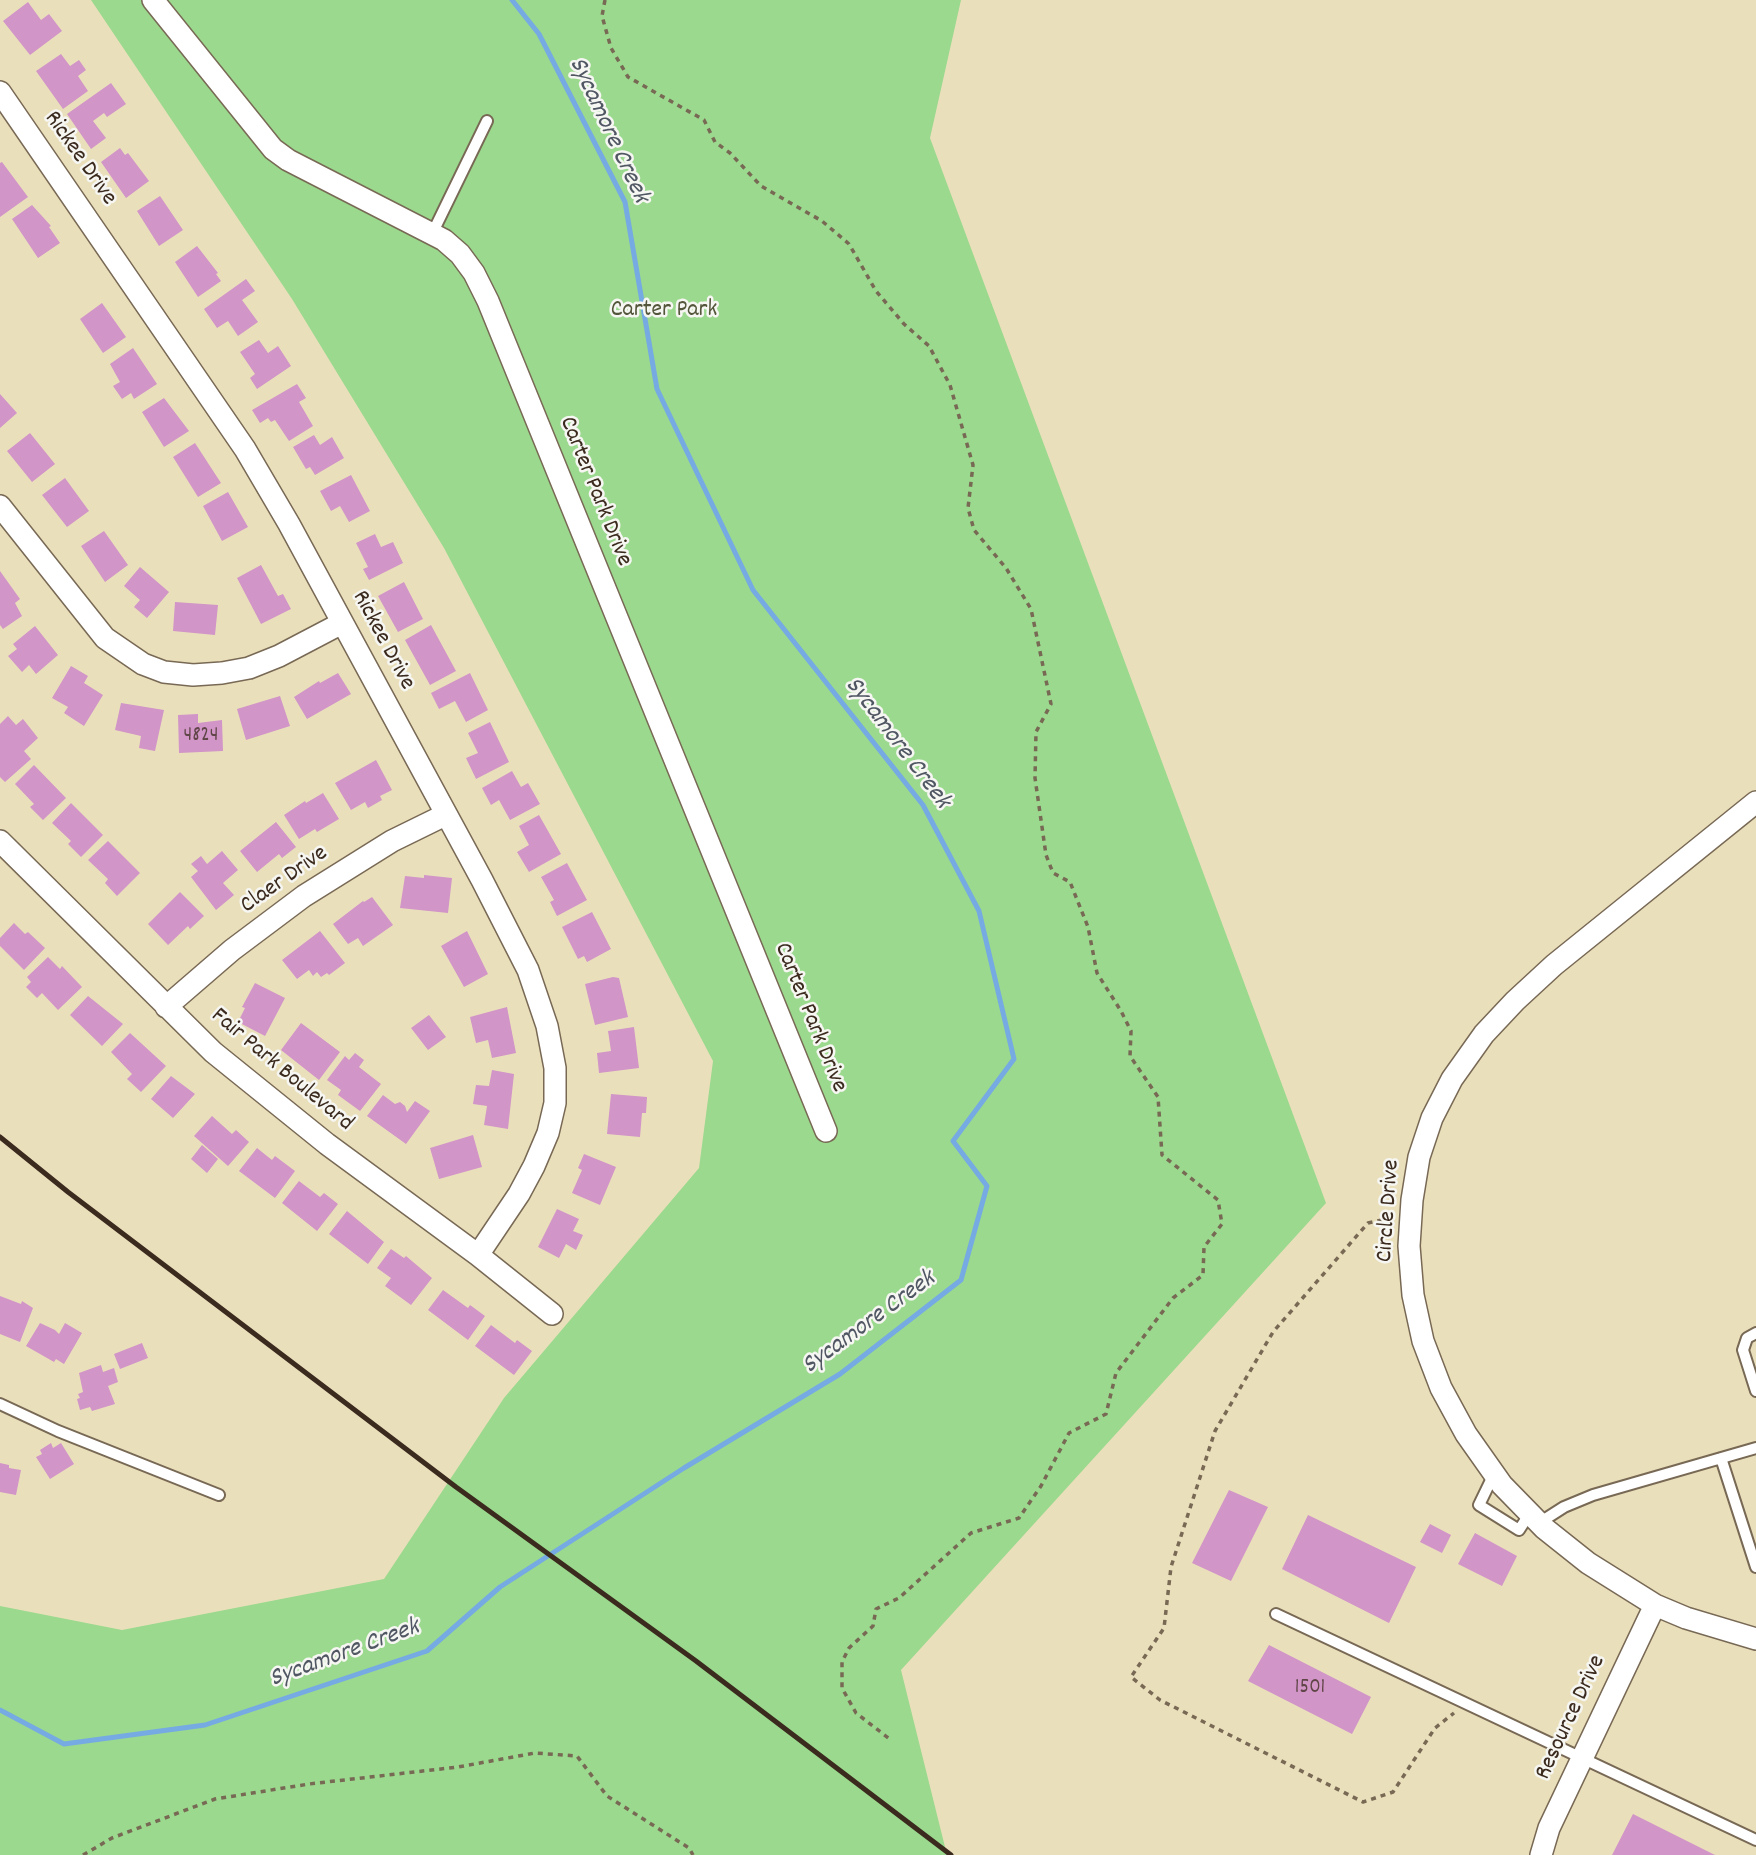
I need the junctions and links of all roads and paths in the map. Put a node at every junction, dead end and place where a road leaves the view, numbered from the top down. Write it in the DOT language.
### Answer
graph roads {
  1 [pos="153,0"];
  2 [pos="605,0"];
  3 [pos="0,92"];
  4 [pos="487,121"];
  5 [pos="432,234"];
  6 [pos="0,506"];
  7 [pos="342,623"];
  8 [pos="1756,802"];
  9 [pos="445,815"];
  10 [pos="0,841"];
  11 [pos="166,1007"];
  12 [pos="826,1131"];
  13 [pos="1411,1215"];
  14 [pos="478,1255"];
  15 [pos="552,1314"];
  16 [pos="1756,1333"];
  17 [pos="1756,1391"];
  18 [pos="0,1404"];
  19 [pos="1756,1448"];
  20 [pos="1721,1458"];
  21 [pos="1494,1474"];
  22 [pos="219,1495"];
  23 [pos="1535,1518"];
  24 [pos="1756,1567"];
  25 [pos="1655,1605"];
  26 [pos="1276,1614"];
  27 [pos="1756,1639"];
  28 [pos="1466,1703"];
  29 [pos="891,1740"];
  30 [pos="1582,1757"];
  31 [pos="1756,1840"];
  32 [pos="83,1855"];
  33 [pos="693,1855"];
  34 [pos="1541,1855"];
  1 -- 5 [label="street, Carter Park Drive"];
  2 -- 29 [label="path"];
  3 -- 7 [label="street, Rickee Drive"];
  4 -- 5 [label="lane"];
  5 -- 12 [label="street, Carter Park Drive"];
  6 -- 7 [label="street"];
  7 -- 9 [label="street, Rickee Drive"];
  8 -- 13 [label="street, Circle Drive"];
  9 -- 11 [label="street, Claer Drive"];
  9 -- 14 [label="street, Rickee Drive"];
  10 -- 11 [label="street, Fair Park Boulevard"];
  11 -- 14 [label="street, Fair Park Boulevard"];
  13 -- 21 [label="street, Circle Drive"];
  13 -- 28 [label="path"];
  14 -- 15 [label="street, Fair Park Boulevard"];
  16 -- 17 [label="lane"];
  18 -- 22 [label="lane"];
  19 -- 20 [label="lane"];
  20 -- 23 [label="lane"];
  20 -- 24 [label="lane"];
  21 -- 23 [label="street, Circle Drive"];
  21 -- 23 [label="lane"];
  23 -- 25 [label="street, Circle Drive"];
  25 -- 27 [label="street, Circle Drive"];
  25 -- 30 [label="street, Resource Drive"];
  26 -- 28 [label="lane"];
  28 -- 30 [label="lane"];
  30 -- 31 [label="lane"];
  30 -- 34 [label="street, Resource Drive"];
  32 -- 33 [label="path"];
}
